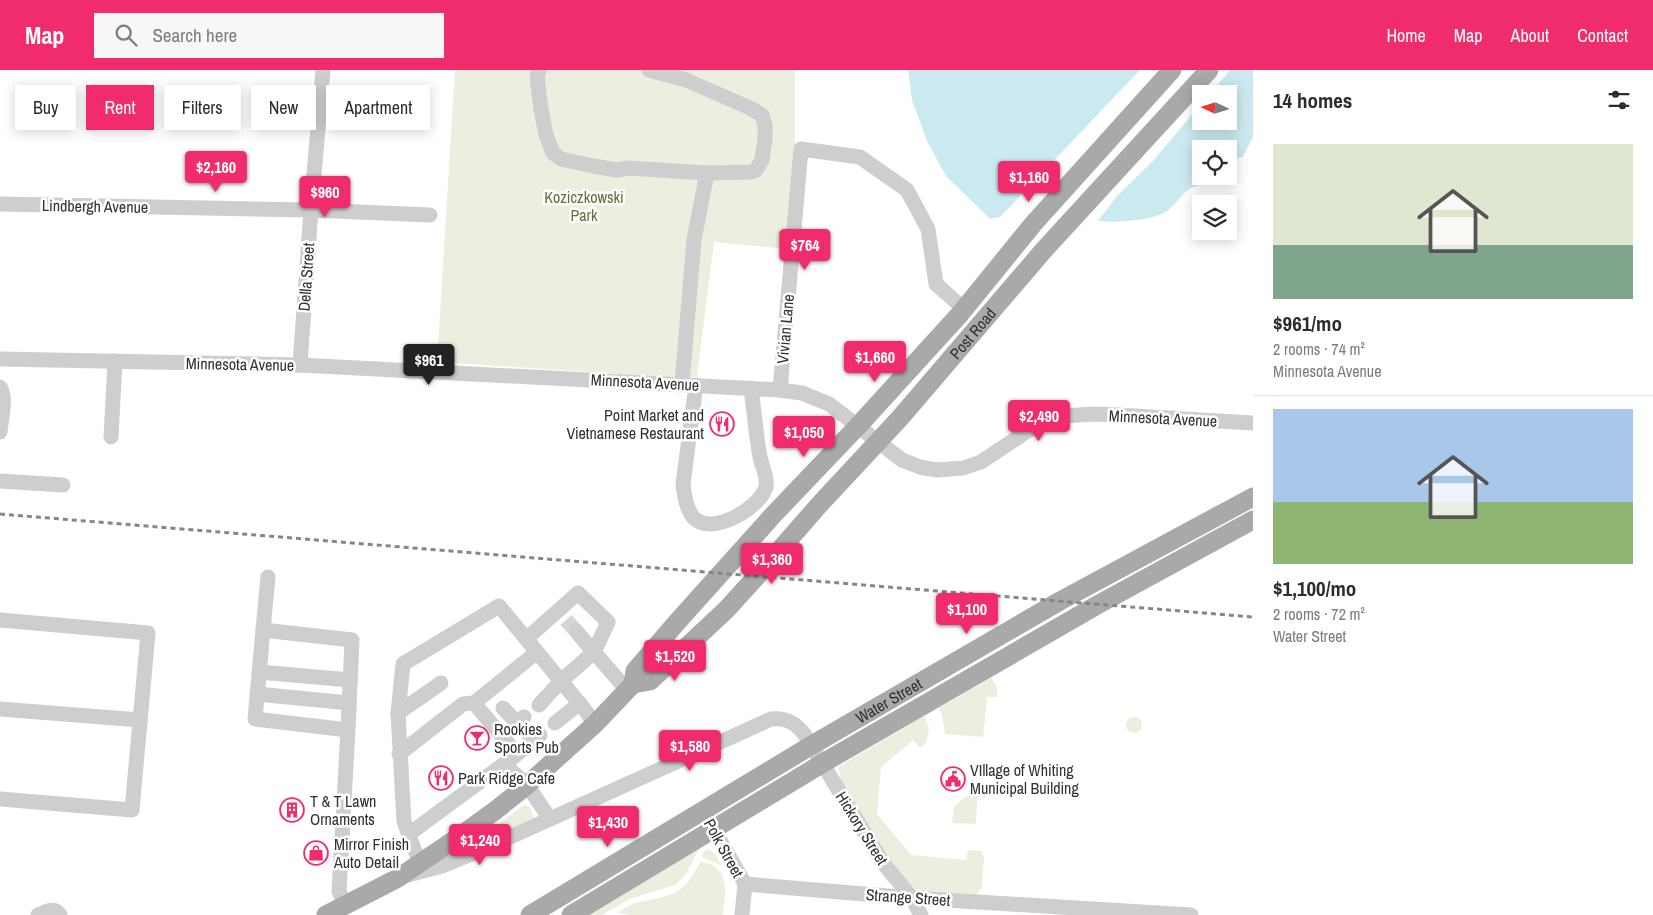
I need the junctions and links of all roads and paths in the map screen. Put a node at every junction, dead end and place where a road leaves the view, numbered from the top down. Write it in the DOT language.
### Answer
graph roads {
  1 [pos="323,70"];
  2 [pos="539,70"];
  3 [pos="649,70"];
  4 [pos="1172,70"];
  5 [pos="1209,70"];
  6 [pos="707,173"];
  7 [pos="0,204"];
  8 [pos="310,210"];
  9 [pos="430,215"];
  10 [pos="964,309"];
  11 [pos="0,358"];
  12 [pos="114,361"];
  13 [pos="300,365"];
  14 [pos="689,384"];
  15 [pos="0,387"];
  16 [pos="751,388"];
  17 [pos="780,390"];
  18 [pos="1253,423"];
  19 [pos="858,426"];
  20 [pos="0,432"];
  21 [pos="110,437"];
  22 [pos="877,441"];
  23 [pos="0,481"];
  24 [pos="63,485"];
  25 [pos="1253,497"];
  26 [pos="1253,520"];
  27 [pos="268,577"];
  28 [pos="0,620"];
  29 [pos="567,620"];
  30 [pos="263,630"];
  31 [pos="526,639"];
  32 [pos="537,652"];
  33 [pos="594,652"];
  34 [pos="259,672"];
  35 [pos="350,680"];
  36 [pos="561,681"];
  37 [pos="441,683"];
  38 [pos="630,687"];
  39 [pos="257,694"];
  40 [pos="349,702"];
  41 [pos="474,703"];
  42 [pos="580,703"];
  43 [pos="538,704"];
  44 [pos="503,708"];
  45 [pos="0,709"];
  46 [pos="398,713"];
  47 [pos="140,720"];
  48 [pos="555,722"];
  49 [pos="595,724"];
  50 [pos="348,730"];
  51 [pos="812,745"];
  52 [pos="399,754"];
  53 [pos="517,754"];
  54 [pos="823,763"];
  55 [pos="504,764"];
  56 [pos="526,785"];
  57 [pos="0,799"];
  58 [pos="703,811"];
  59 [pos="550,820"];
  60 [pos="714,828"];
  61 [pos="408,834"];
  62 [pos="421,863"];
  63 [pos="398,878"];
  64 [pos="745,884"];
  65 [pos="912,898"];
  66 [pos="345,906"];
  67 [pos="1125,913"];
  68 [pos="326,915"];
  69 [pos="530,915"];
  70 [pos="571,915"];
  71 [pos="742,915"];
  72 [pos="921,915"];
  73 [pos="1190,915"];
  1 -- 8 [label="street, Della Street"];
  2 -- 6 [label="street"];
  3 -- 6 [label="street"];
  4 -- 10 [label="main road, Post Road"];
  5 -- 22 [label="main road, Post Road"];
  6 -- 14 [label="street"];
  7 -- 8 [label="street, Lindbergh Avenue"];
  8 -- 9 [label="street, Lindbergh Avenue"];
  8 -- 13 [label="street, Della Street"];
  10 -- 17 [label="street, Vivian Lane"];
  10 -- 19 [label="main road, Post Road"];
  11 -- 12 [label="street, Minnesota Avenue"];
  12 -- 13 [label="street, Minnesota Avenue"];
  12 -- 21 [label="street"];
  13 -- 14 [label="street, Minnesota Avenue"];
  14 -- 16 [label="street, Minnesota Avenue"];
  14 -- 16 [label="street"];
  15 -- 20 [label="street"];
  16 -- 17 [label="street, Minnesota Avenue"];
  17 -- 19 [label="street, Minnesota Avenue"];
  18 -- 22 [label="street, Minnesota Avenue"];
  19 -- 22 [label="street, Minnesota Avenue"];
  19 -- 38 [label="main road, Post Road"];
  22 -- 38 [label="main road, Post Road"];
  23 -- 24 [label="street"];
  25 -- 51 [label="main road, Water Street"];
  26 -- 54 [label="main road, Water Street"];
  27 -- 30 [label="street"];
  28 -- 47 [label="street"];
  29 -- 31 [label="street"];
  29 -- 33 [label="street"];
  29 -- 33 [label="street"];
  30 -- 34 [label="street"];
  30 -- 35 [label="street"];
  31 -- 32 [label="street"];
  31 -- 46 [label="street"];
  32 -- 36 [label="street"];
  32 -- 41 [label="street"];
  33 -- 36 [label="street"];
  33 -- 38 [label="street"];
  34 -- 35 [label="street"];
  34 -- 39 [label="street"];
  35 -- 40 [label="street"];
  36 -- 42 [label="street"];
  36 -- 43 [label="street"];
  37 -- 46 [label="street"];
  38 -- 49 [label="main road"];
  39 -- 40 [label="street"];
  39 -- 50 [label="street"];
  40 -- 50 [label="street"];
  41 -- 52 [label="street"];
  41 -- 53 [label="street"];
  42 -- 48 [label="street"];
  42 -- 49 [label="street"];
  44 -- 53 [label="street"];
  45 -- 47 [label="street"];
  46 -- 52 [label="street"];
  47 -- 57 [label="street"];
  49 -- 56 [label="main road"];
  50 -- 66 [label="street"];
  51 -- 54 [label="street, Hickory Street"];
  51 -- 58 [label="main road, Water Street"];
  51 -- 59 [label="street, Hickory Street"];
  52 -- 61 [label="street"];
  53 -- 55 [label="street"];
  54 -- 60 [label="main road, Water Street"];
  54 -- 65 [label="street, Hickory Street"];
  55 -- 56 [label="street"];
  55 -- 61 [label="street"];
  56 -- 59 [label="street"];
  56 -- 62 [label="main road"];
  58 -- 60 [label="street, Polk Street"];
  58 -- 69 [label="main road, Water Street"];
  59 -- 63 [label="street, Hickory Street"];
  60 -- 64 [label="street, Polk Street"];
  60 -- 70 [label="main road, Water Street"];
  61 -- 62 [label="street"];
  62 -- 63 [label="main road"];
  63 -- 66 [label="main road"];
  64 -- 65 [label="street, Strange Street"];
  64 -- 71 [label="street, Polk Street"];
  65 -- 67 [label="street, Strange Street"];
  65 -- 72 [label="street, Hickory Street"];
  66 -- 68 [label="main road"];
  67 -- 73 [label="street, Strange Street"];
}
